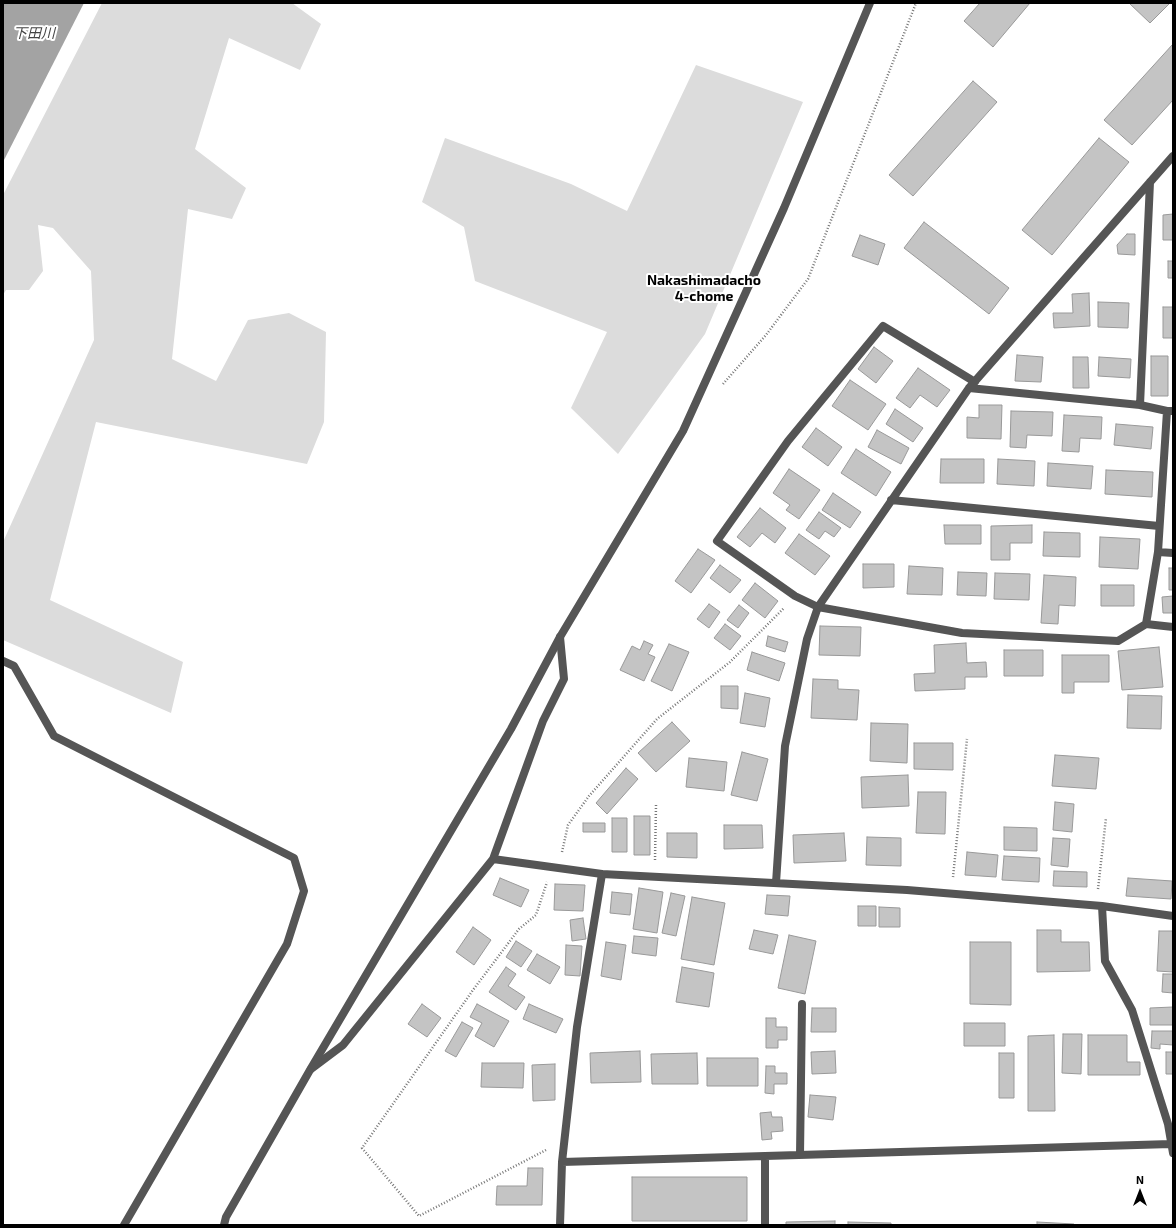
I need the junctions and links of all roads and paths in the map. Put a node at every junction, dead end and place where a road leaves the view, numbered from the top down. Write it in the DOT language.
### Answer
graph roads {
  1 [pos="870,3"];
  2 [pos="916,3"];
  3 [pos="1173,156"];
  4 [pos="1150,182"];
  5 [pos="975,382"];
  6 [pos="969,388"];
  7 [pos="719,389"];
  8 [pos="1140,405"];
  9 [pos="1170,411"];
  10 [pos="891,500"];
  11 [pos="1159,526"];
  12 [pos="1158,552"];
  13 [pos="1173,553"];
  14 [pos="795,596"];
  15 [pos="818,607"];
  16 [pos="1146,624"];
  17 [pos="1173,627"];
  18 [pos="560,637"];
  19 [pos="3,661"];
  20 [pos="967,739"];
  21 [pos="656,805"];
  22 [pos="1106,818"];
  23 [pos="493,859"];
  24 [pos="555,868"];
  25 [pos="602,874"];
  26 [pos="655,877"];
  27 [pos="776,883"];
  28 [pos="951,894"];
  29 [pos="1099,906"];
  30 [pos="1173,916"];
  31 [pos="802,1004"];
  32 [pos="310,1070"];
  33 [pos="565,1141"];
  34 [pos="1171,1144"];
  35 [pos="1173,1153"];
  36 [pos="800,1155"];
  37 [pos="765,1156"];
  38 [pos="562,1162"];
  39 [pos="224,1222"];
  40 [pos="124,1225"];
  41 [pos="560,1225"];
  42 [pos="765,1225"];
  1 -- 18 [label="street"];
  2 -- 7 [label="path"];
  3 -- 4 [label="street"];
  4 -- 5 [label="street"];
  4 -- 8 [label="street"];
  5 -- 6 [label="street"];
  5 -- 14 [label="street"];
  6 -- 8 [label="street"];
  6 -- 10 [label="street"];
  8 -- 9 [label="street"];
  9 -- 11 [label="street"];
  10 -- 11 [label="street"];
  10 -- 15 [label="street"];
  11 -- 12 [label="street"];
  12 -- 13 [label="street"];
  12 -- 16 [label="street"];
  14 -- 15 [label="street"];
  14 -- 24 [label="path"];
  15 -- 16 [label="street"];
  15 -- 27 [label="street"];
  16 -- 17 [label="street"];
  18 -- 23 [label="street"];
  18 -- 32 [label="street"];
  19 -- 40 [label="street"];
  20 -- 28 [label="path"];
  21 -- 26 [label="path"];
  22 -- 29 [label="path"];
  23 -- 24 [label="street"];
  23 -- 32 [label="street"];
  24 -- 25 [label="street"];
  24 -- 33 [label="path"];
  25 -- 26 [label="street"];
  25 -- 33 [label="street"];
  26 -- 27 [label="street"];
  27 -- 28 [label="street"];
  28 -- 29 [label="street"];
  29 -- 30 [label="street"];
  29 -- 34 [label="street"];
  31 -- 36 [label="street"];
  32 -- 39 [label="street"];
  33 -- 38 [label="street"];
  34 -- 35 [label="street"];
  34 -- 36 [label="street"];
  36 -- 37 [label="street"];
  37 -- 38 [label="street"];
  37 -- 42 [label="street"];
  38 -- 41 [label="street"];
}
